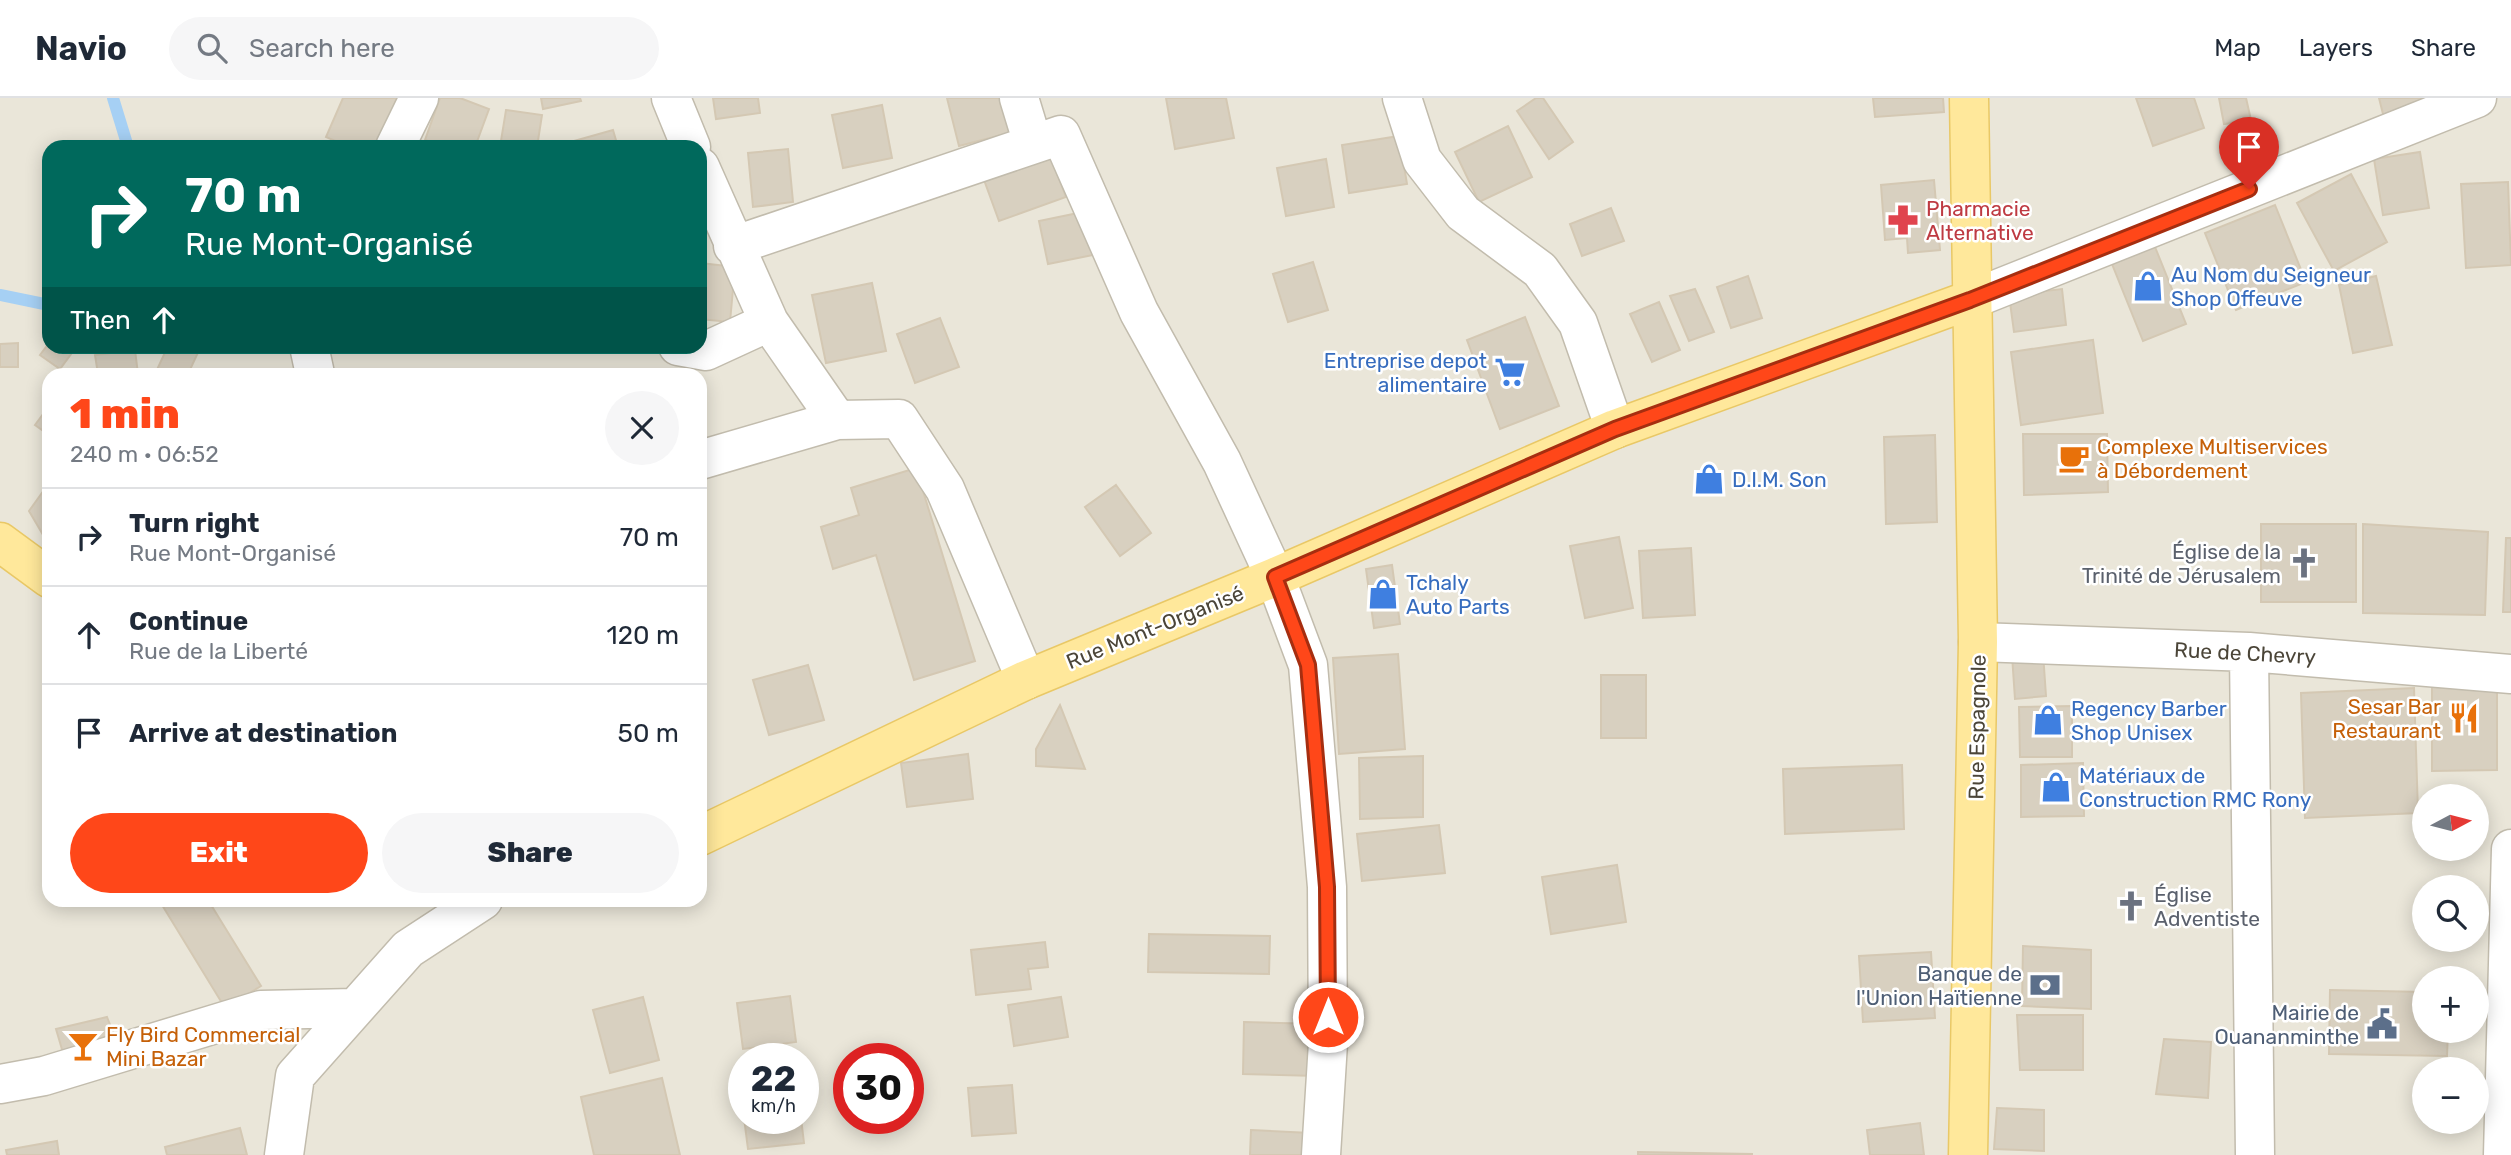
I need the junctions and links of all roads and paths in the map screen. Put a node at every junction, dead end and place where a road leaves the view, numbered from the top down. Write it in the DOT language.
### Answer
graph roads {
  1 [pos="419,98"];
  2 [pos="671,98"];
  3 [pos="1019,98"];
  4 [pos="1402,98"];
  5 [pos="1969,98"];
  6 [pos="2477,98"];
  7 [pos="1047,139"];
  8 [pos="398,140"];
  9 [pos="688,140"];
  10 [pos="707,184"];
  11 [pos="733,246"];
  12 [pos="1970,300"];
  13 [pos="769,321"];
  14 [pos="707,351"];
  15 [pos="837,420"];
  16 [pos="1615,429"];
  17 [pos="707,458"];
  18 [pos="0,542"];
  19 [pos="42,573"];
  20 [pos="1275,577"];
  21 [pos="1978,642"];
  22 [pos="2249,652"];
  23 [pos="2511,674"];
  24 [pos="1026,680"];
  25 [pos="707,833"];
  26 [pos="2511,849"];
  27 [pos="472,907"];
  28 [pos="355,1009"];
  29 [pos="0,1084"];
  30 [pos="284,1155"];
  31 [pos="1321,1155"];
  32 [pos="1968,1155"];
  33 [pos="2255,1155"];
  34 [pos="2503,1155"];
  1 -- 8 [label="street"];
  2 -- 9 [label="street"];
  3 -- 7 [label="street"];
  4 -- 16 [label="street"];
  5 -- 12 [label="main road, Rue Espagnole"];
  6 -- 12 [label="street"];
  7 -- 11 [label="street"];
  7 -- 20 [label="street"];
  10 -- 11 [label="street"];
  11 -- 13 [label="street"];
  12 -- 16 [label="main road, Rue Mont-Organisé"];
  12 -- 21 [label="main road, Rue Espagnole"];
  13 -- 14 [label="street"];
  13 -- 15 [label="street"];
  15 -- 17 [label="street"];
  15 -- 24 [label="street"];
  16 -- 20 [label="main road, Rue Mont-Organisé"];
  18 -- 19 [label="main road"];
  20 -- 24 [label="main road, Rue Mont-Organisé"];
  20 -- 31 [label="street"];
  21 -- 22 [label="street, Rue de Chevry"];
  21 -- 32 [label="main road, Rue Espagnole"];
  22 -- 23 [label="street, Rue de Chevry"];
  22 -- 33 [label="street"];
  24 -- 25 [label="main road, Rue Mont-Organisé"];
  26 -- 34 [label="street"];
  27 -- 28 [label="street"];
  28 -- 29 [label="street"];
  28 -- 30 [label="street"];
}
